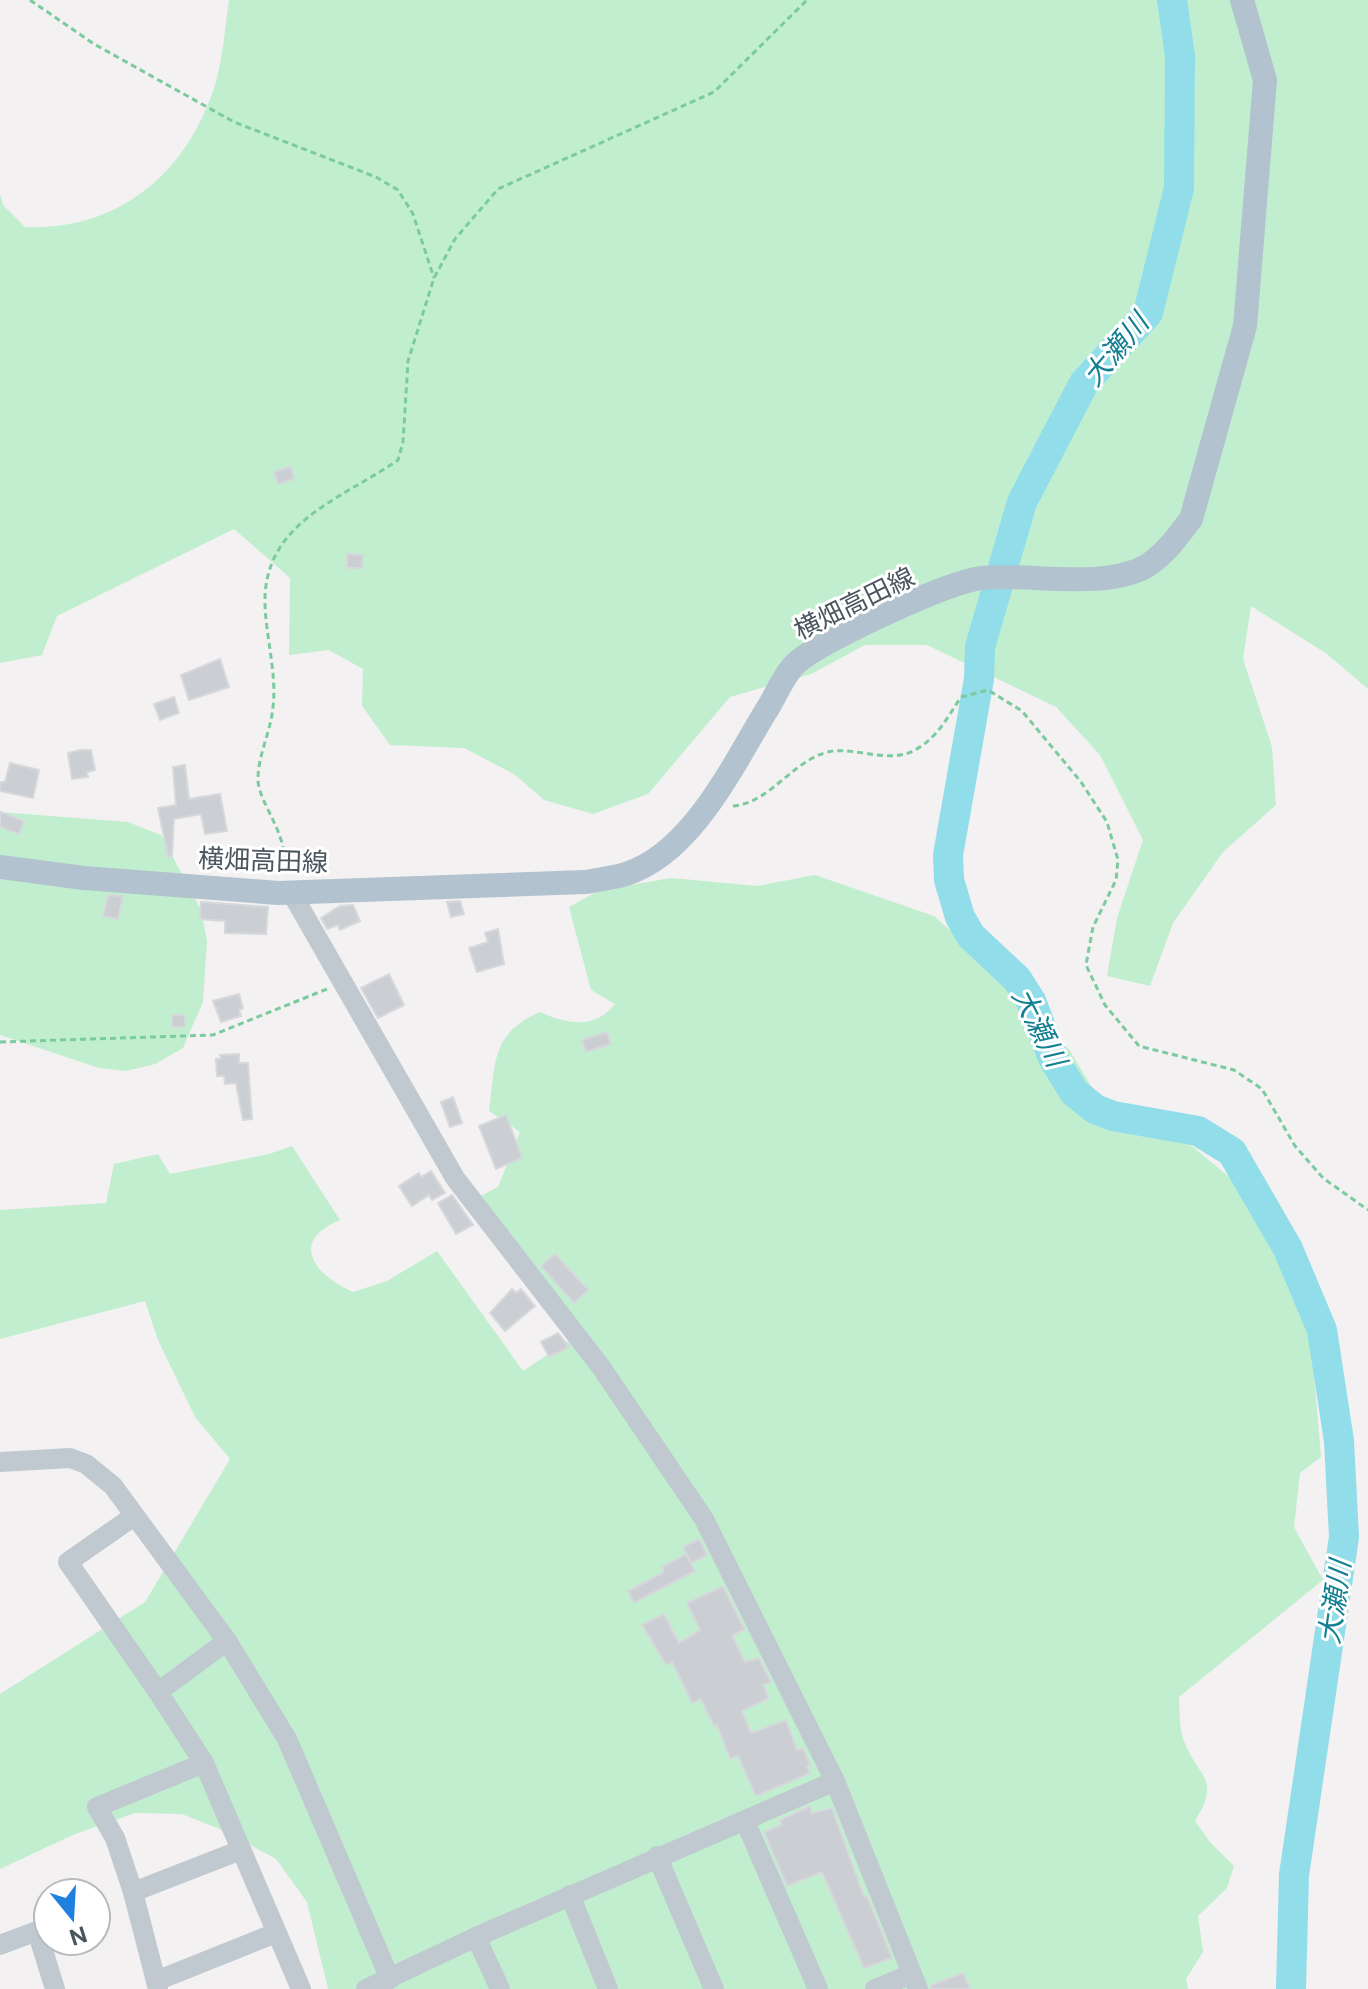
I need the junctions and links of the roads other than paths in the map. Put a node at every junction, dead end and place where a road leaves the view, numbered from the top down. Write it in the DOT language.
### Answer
graph roads {
  1 [pos="1242,0"];
  2 [pos="0,867"];
  3 [pos="284,892"];
  4 [pos="0,1462"];
  5 [pos="134,1516"];
  6 [pos="227,1641"];
  7 [pos="158,1692"];
  8 [pos="204,1763"];
  9 [pos="835,1781"];
  10 [pos="745,1821"];
  11 [pos="241,1850"];
  12 [pos="657,1856"];
  13 [pos="133,1892"];
  14 [pos="570,1895"];
  15 [pos="276,1933"];
  16 [pos="476,1937"];
  17 [pos="0,1945"];
  18 [pos="390,1979"];
  19 [pos="915,1981"];
  20 [pos="157,1985"];
  21 [pos="55,1989"];
  22 [pos="301,1989"];
  23 [pos="366,1989"];
  24 [pos="500,1989"];
  25 [pos="608,1989"];
  26 [pos="714,1989"];
  27 [pos="818,1989"];
  28 [pos="875,1989"];
  1 -- 3 [label="main road, 横畑高田線"];
  2 -- 3 [label="main road, 横畑高田線"];
  3 -- 9 [label="street"];
  4 -- 5 [label="street"];
  5 -- 6 [label="street"];
  5 -- 7 [label="street"];
  6 -- 7 [label="street"];
  6 -- 18 [label="street"];
  7 -- 8 [label="street"];
  8 -- 11 [label="street"];
  8 -- 13 [label="street"];
  9 -- 10 [label="street"];
  9 -- 19 [label="street"];
  10 -- 12 [label="street"];
  10 -- 27 [label="street"];
  11 -- 13 [label="street"];
  11 -- 15 [label="street"];
  12 -- 14 [label="street"];
  12 -- 26 [label="street"];
  13 -- 20 [label="street"];
  14 -- 16 [label="street"];
  14 -- 25 [label="street"];
  15 -- 20 [label="street"];
  15 -- 22 [label="street"];
  16 -- 18 [label="street"];
  16 -- 24 [label="street"];
  17 -- 21 [label="street"];
  18 -- 23 [label="street"];
  19 -- 28 [label="street"];
}
